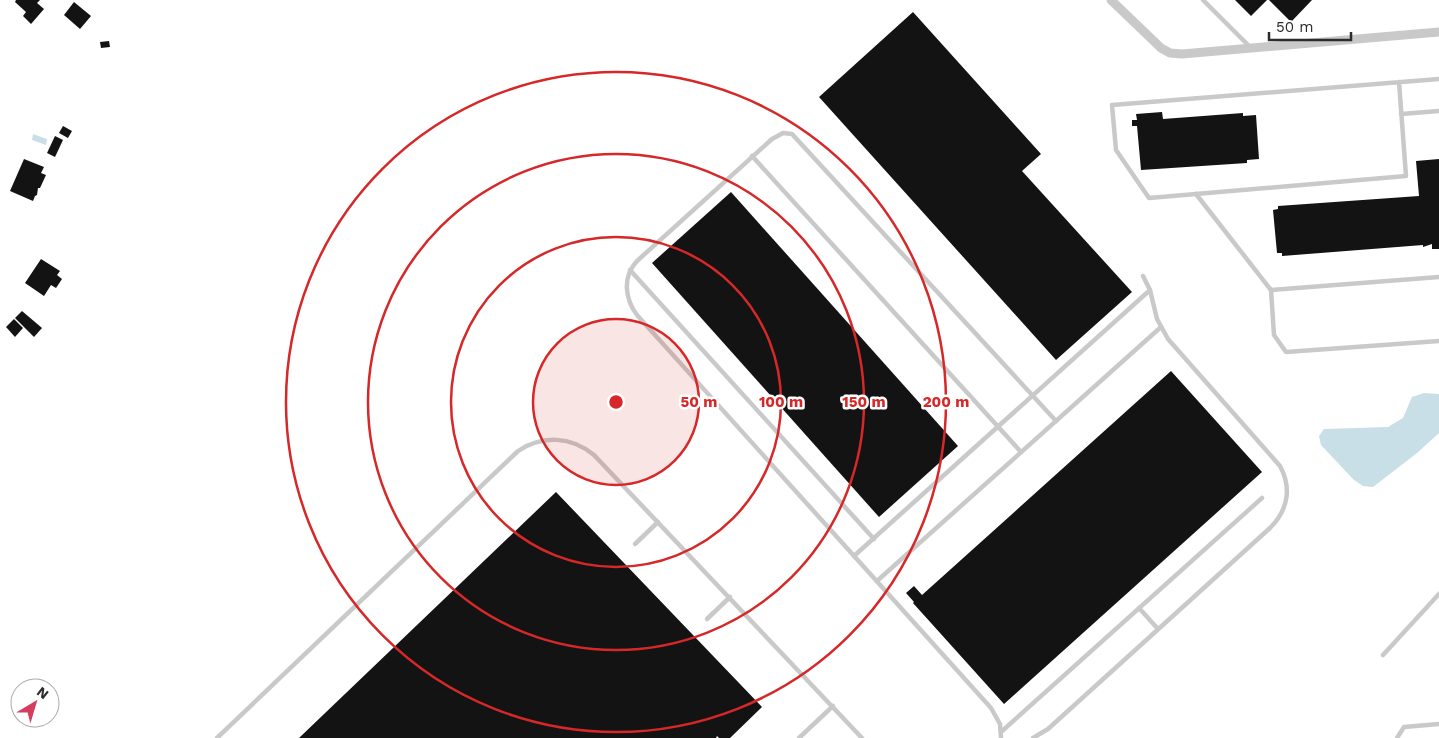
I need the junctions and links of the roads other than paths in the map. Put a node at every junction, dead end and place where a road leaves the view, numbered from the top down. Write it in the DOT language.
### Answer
graph roads {
  1 [pos="1111,0"];
  2 [pos="1203,0"];
  3 [pos="1439,32"];
  4 [pos="1252,49"];
  5 [pos="1439,79"];
  6 [pos="1399,82"];
  7 [pos="1439,111"];
  8 [pos="1401,114"];
  9 [pos="752,156"];
  10 [pos="1196,194"];
  11 [pos="630,270"];
  12 [pos="1143,276"];
  13 [pos="1439,277"];
  14 [pos="1150,290"];
  15 [pos="1271,290"];
  16 [pos="1161,327"];
  17 [pos="1439,341"];
  18 [pos="1033,396"];
  19 [pos="1056,421"];
  20 [pos="998,427"];
  21 [pos="1021,452"];
  22 [pos="1262,498"];
  23 [pos="658,522"];
  24 [pos="874,539"];
  25 [pos="635,544"];
  26 [pos="854,556"];
  27 [pos="877,581"];
  28 [pos="1439,594"];
  29 [pos="730,597"];
  30 [pos="1139,608"];
  31 [pos="707,619"];
  32 [pos="1158,629"];
  33 [pos="1383,655"];
  34 [pos="833,706"];
  35 [pos="1439,724"];
  36 [pos="1001,732"];
  37 [pos="217,738"];
  38 [pos="799,738"];
  39 [pos="862,738"];
  40 [pos="1001,738"];
  41 [pos="1033,738"];
  42 [pos="1397,738"];
  1 -- 4 [label="street"];
  2 -- 4 [label="lane"];
  3 -- 4 [label="street"];
  5 -- 6 [label="lane"];
  6 -- 8 [label="lane"];
  6 -- 10 [label="lane"];
  7 -- 8 [label="lane"];
  8 -- 10 [label="lane"];
  9 -- 11 [label="lane"];
  9 -- 18 [label="lane"];
  9 -- 20 [label="lane"];
  10 -- 15 [label="lane"];
  11 -- 24 [label="lane"];
  11 -- 26 [label="lane"];
  12 -- 14 [label="lane"];
  13 -- 15 [label="lane"];
  14 -- 16 [label="lane"];
  14 -- 18 [label="lane"];
  15 -- 17 [label="lane"];
  16 -- 19 [label="lane"];
  16 -- 32 [label="lane"];
  18 -- 19 [label="lane"];
  18 -- 20 [label="lane"];
  19 -- 21 [label="lane"];
  20 -- 21 [label="lane"];
  20 -- 24 [label="lane"];
  21 -- 27 [label="lane"];
  22 -- 30 [label="lane"];
  23 -- 25 [label="lane"];
  23 -- 29 [label="lane"];
  23 -- 37 [label="lane"];
  24 -- 26 [label="lane"];
  26 -- 27 [label="lane"];
  27 -- 36 [label="lane"];
  28 -- 33 [label="lane"];
  29 -- 31 [label="lane"];
  29 -- 34 [label="lane"];
  30 -- 32 [label="lane"];
  30 -- 36 [label="lane"];
  32 -- 41 [label="lane"];
  34 -- 38 [label="lane"];
  34 -- 39 [label="lane"];
  35 -- 42 [label="lane"];
  36 -- 40 [label="lane"];
}
